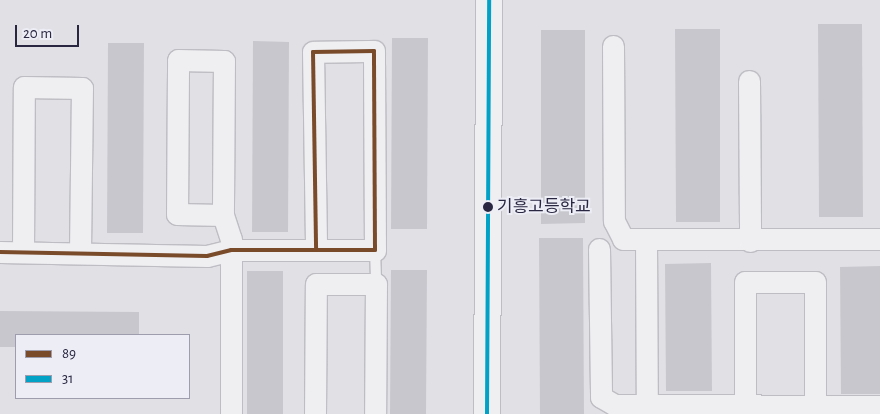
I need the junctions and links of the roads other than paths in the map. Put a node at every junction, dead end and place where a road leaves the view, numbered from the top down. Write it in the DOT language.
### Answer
graph roads {
  1 [pos="488,0"];
  2 [pos="613,46"];
  3 [pos="749,81"];
  4 [pos="223,215"];
  5 [pos="880,239"];
  6 [pos="750,240"];
  7 [pos="646,241"];
  8 [pos="599,249"];
  9 [pos="231,250"];
  10 [pos="316,250"];
  11 [pos="375,250"];
  12 [pos="0,252"];
  13 [pos="23,252"];
  14 [pos="80,252"];
  15 [pos="376,284"];
  16 [pos="745,406"];
  17 [pos="815,406"];
  18 [pos="880,406"];
  19 [pos="647,408"];
  20 [pos="607,410"];
  21 [pos="708,411"];
  22 [pos="231,414"];
  23 [pos="315,414"];
  24 [pos="375,414"];
  25 [pos="487,414"];
  1 -- 25 [label="street"];
  2 -- 7 [label="street"];
  3 -- 6 [label="street"];
  4 -- 4 [label="street"];
  4 -- 9 [label="street"];
  5 -- 6 [label="street"];
  6 -- 7 [label="street"];
  7 -- 19 [label="street"];
  8 -- 20 [label="street"];
  9 -- 10 [label="street"];
  9 -- 14 [label="street"];
  9 -- 22 [label="street"];
  10 -- 11 [label="street"];
  10 -- 11 [label="street"];
  11 -- 15 [label="lane"];
  12 -- 13 [label="street"];
  13 -- 14 [label="street"];
  13 -- 14 [label="street"];
  15 -- 23 [label="street"];
  15 -- 24 [label="street"];
  16 -- 17 [label="street"];
  16 -- 17 [label="street"];
  16 -- 21 [label="street"];
  17 -- 18 [label="street"];
  19 -- 20 [label="street"];
  19 -- 21 [label="street"];
}
